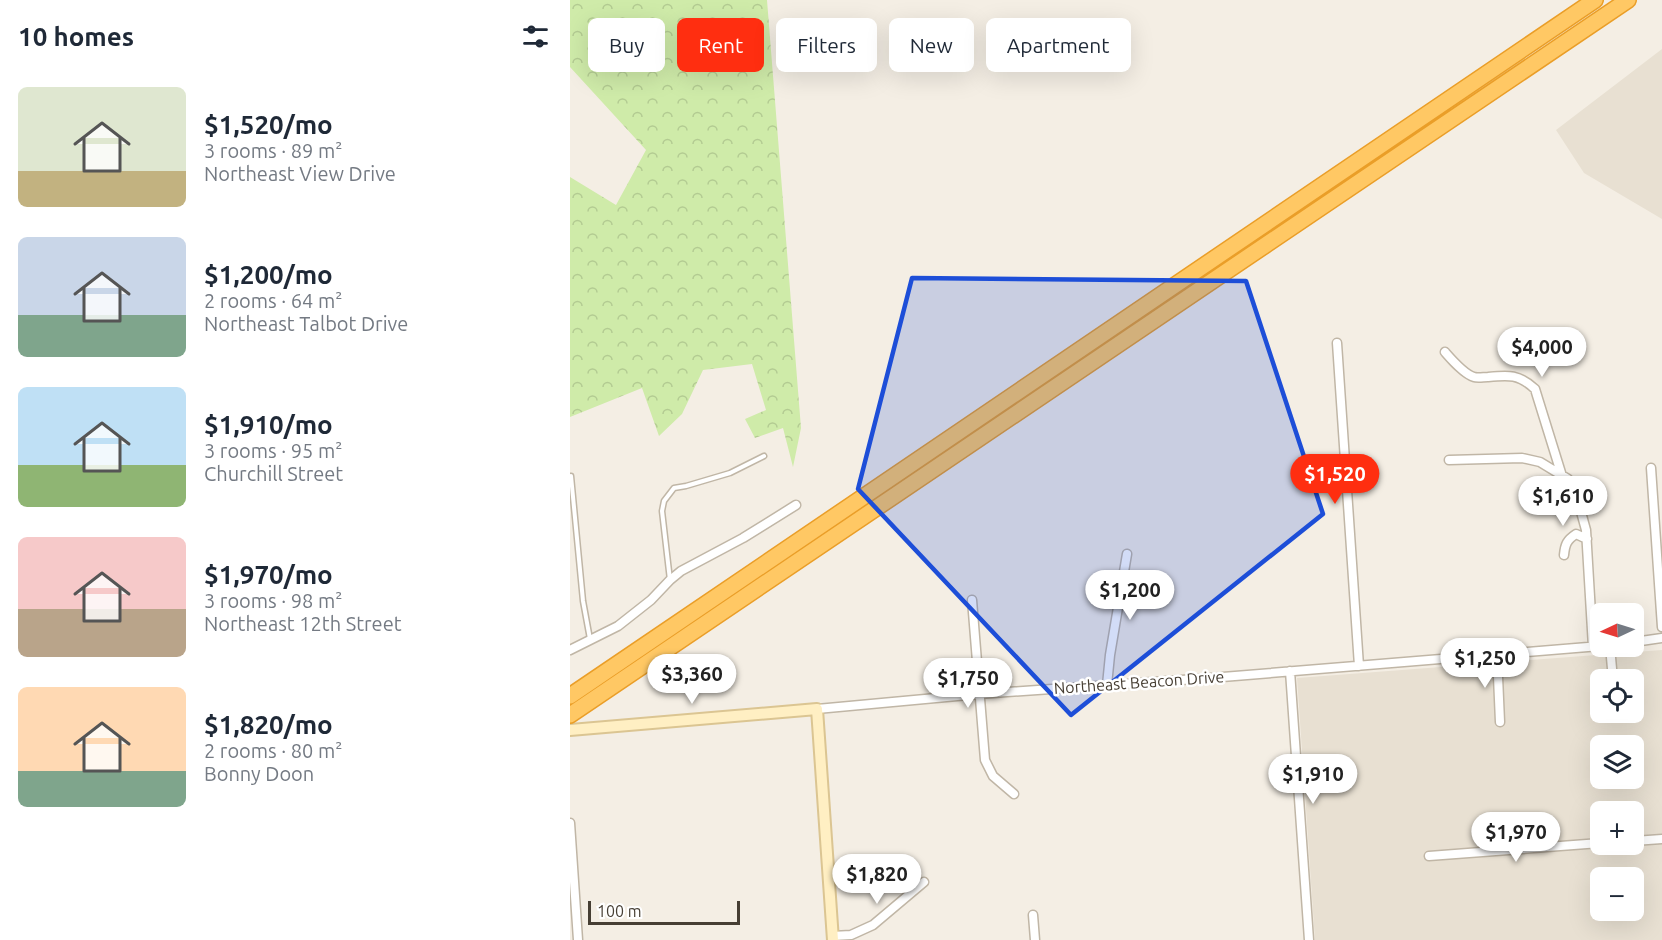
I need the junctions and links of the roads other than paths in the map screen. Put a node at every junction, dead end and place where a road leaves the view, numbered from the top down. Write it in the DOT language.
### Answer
graph roads {
  1 [pos="1595,0"];
  2 [pos="1628,0"];
  3 [pos="1338,343"];
  4 [pos="1445,352"];
  5 [pos="764,456"];
  6 [pos="1449,460"];
  7 [pos="1651,468"];
  8 [pos="571,476"];
  9 [pos="1562,476"];
  10 [pos="796,505"];
  11 [pos="1587,538"];
  12 [pos="1127,554"];
  13 [pos="1564,555"];
  14 [pos="670,580"];
  15 [pos="972,600"];
  16 [pos="1593,603"];
  17 [pos="1662,627"];
  18 [pos="1662,639"];
  19 [pos="590,640"];
  20 [pos="1644,641"];
  21 [pos="1590,647"];
  22 [pos="570,650"];
  23 [pos="1497,654"];
  24 [pos="1359,666"];
  25 [pos="1290,671"];
  26 [pos="1107,685"];
  27 [pos="980,693"];
  28 [pos="570,696"];
  29 [pos="817,709"];
  30 [pos="570,715"];
  31 [pos="1500,722"];
  32 [pos="570,730"];
  33 [pos="1014,794"];
  34 [pos="570,823"];
  35 [pos="1662,839"];
  36 [pos="1644,840"];
  37 [pos="1590,844"];
  38 [pos="1429,856"];
  39 [pos="924,882"];
  40 [pos="1034,915"];
  41 [pos="832,938"];
  42 [pos="578,940"];
  43 [pos="1035,940"];
  44 [pos="1309,940"];
  1 -- 28 [label="highway"];
  2 -- 30 [label="highway"];
  3 -- 24 [label="street"];
  4 -- 9 [label="street"];
  5 -- 14 [label="lane"];
  6 -- 9 [label="street"];
  7 -- 17 [label="street"];
  8 -- 19 [label="lane"];
  9 -- 11 [label="street"];
  10 -- 14 [label="street"];
  11 -- 13 [label="street"];
  11 -- 16 [label="street"];
  12 -- 26 [label="street"];
  14 -- 19 [label="street"];
  15 -- 27 [label="street"];
  18 -- 20 [label="street"];
  19 -- 22 [label="street"];
  21 -- 23 [label="street, Northeast Beacon Drive"];
  23 -- 24 [label="street, Northeast Beacon Drive"];
  23 -- 31 [label="street"];
  24 -- 25 [label="street, Northeast Beacon Drive"];
  25 -- 26 [label="street, Northeast Beacon Drive"];
  25 -- 44 [label="street"];
  26 -- 27 [label="street, Northeast Beacon Drive"];
  27 -- 29 [label="street, Northeast Beacon Drive"];
  27 -- 33 [label="street"];
  29 -- 32 [label="street, Northeast Beacon Drive"];
  29 -- 41 [label="street"];
  34 -- 42 [label="street"];
  35 -- 36 [label="street"];
  37 -- 38 [label="street"];
  39 -- 41 [label="street"];
  40 -- 43 [label="street"];
}
